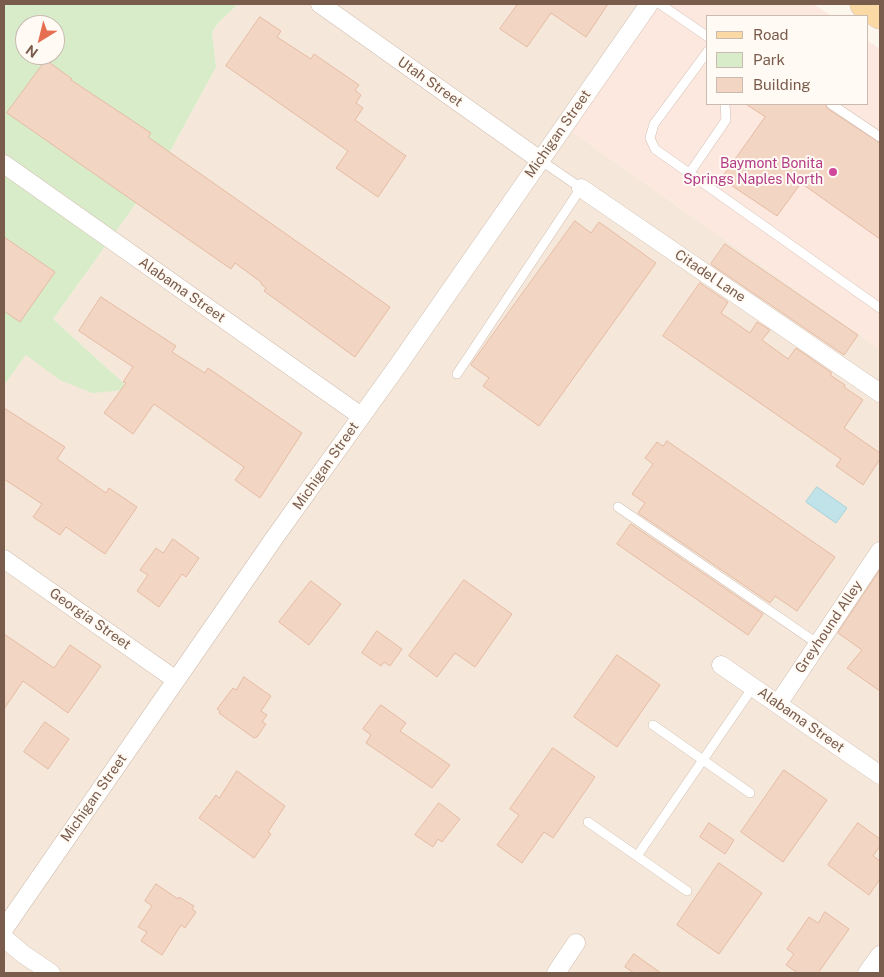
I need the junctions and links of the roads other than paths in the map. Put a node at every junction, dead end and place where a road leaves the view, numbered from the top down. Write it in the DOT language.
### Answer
graph roads {
  1 [pos="320,4"];
  2 [pos="649,4"];
  3 [pos="660,4"];
  4 [pos="864,4"];
  5 [pos="880,15"];
  6 [pos="706,36"];
  7 [pos="706,54"];
  8 [pos="725,105"];
  9 [pos="832,105"];
  10 [pos="880,137"];
  11 [pos="540,160"];
  12 [pos="4,164"];
  13 [pos="689,174"];
  14 [pos="581,188"];
  15 [pos="880,308"];
  16 [pos="456,374"];
  17 [pos="880,393"];
  18 [pos="361,416"];
  19 [pos="618,507"];
  20 [pos="880,550"];
  21 [pos="4,559"];
  22 [pos="818,644"];
  23 [pos="721,665"];
  24 [pos="176,680"];
  25 [pos="753,687"];
  26 [pos="778,704"];
  27 [pos="652,725"];
  28 [pos="703,760"];
  29 [pos="880,775"];
  30 [pos="750,793"];
  31 [pos="588,822"];
  32 [pos="636,856"];
  33 [pos="687,891"];
  34 [pos="4,929"];
  35 [pos="4,938"];
  36 [pos="576,943"];
  37 [pos="880,955"];
  38 [pos="50,973"];
  39 [pos="556,973"];
  40 [pos="867,973"];
  1 -- 11 [label="street, Utah Street"];
  2 -- 11 [label="street, Michigan Street"];
  3 -- 6 [label="lane"];
  4 -- 5 [label="main road"];
  7 -- 13 [label="lane"];
  8 -- 13 [label="lane"];
  9 -- 10 [label="lane"];
  11 -- 14 [label="lane, Citadel Lane"];
  11 -- 18 [label="street, Michigan Street"];
  12 -- 18 [label="street, Alabama Street"];
  13 -- 15 [label="lane"];
  14 -- 16 [label="lane"];
  14 -- 17 [label="street, Citadel Lane"];
  18 -- 24 [label="street, Michigan Street"];
  19 -- 22 [label="lane"];
  20 -- 22 [label="street, Greyhound Alley"];
  21 -- 24 [label="street, Georgia Street"];
  22 -- 26 [label="street, Greyhound Alley"];
  23 -- 25 [label="street, Alabama Street"];
  24 -- 34 [label="street, Michigan Street"];
  25 -- 26 [label="street, Alabama Street"];
  25 -- 28 [label="lane"];
  26 -- 29 [label="street, Alabama Street"];
  27 -- 28 [label="lane"];
  28 -- 30 [label="lane"];
  28 -- 32 [label="lane"];
  31 -- 32 [label="lane"];
  32 -- 33 [label="lane"];
  35 -- 38 [label="street"];
  36 -- 39 [label="street"];
  37 -- 40 [label="street"];
}
